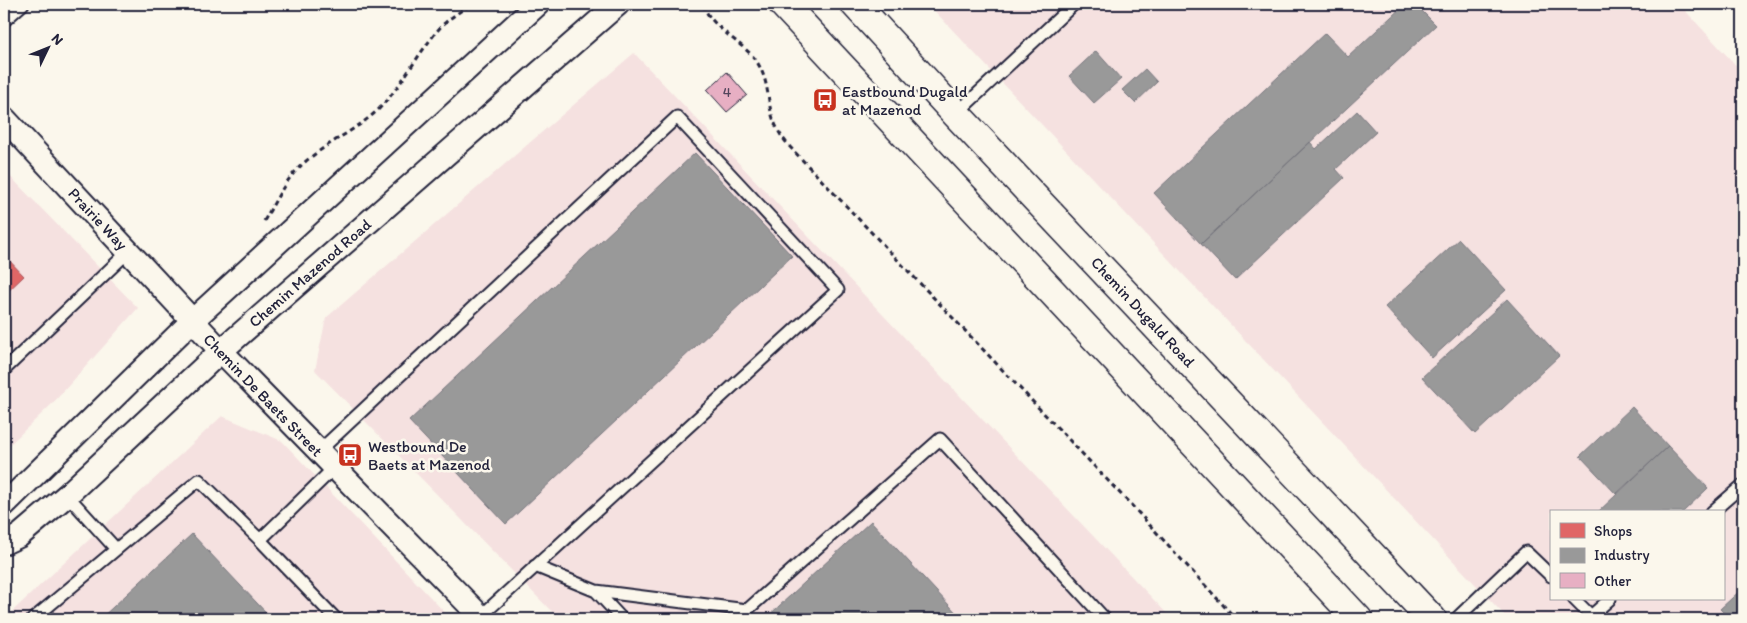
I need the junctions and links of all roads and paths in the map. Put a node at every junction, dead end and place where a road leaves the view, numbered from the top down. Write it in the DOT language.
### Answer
graph roads {
  1 [pos="22,4"];
  2 [pos="538,4"];
  3 [pos="618,4"];
  4 [pos="704,4"];
  5 [pos="783,4"];
  6 [pos="855,4"];
  7 [pos="1074,4"];
  8 [pos="4,21"];
  9 [pos="956,114"];
  10 [pos="4,118"];
  11 [pos="128,252"];
  12 [pos="192,321"];
  13 [pos="221,352"];
  14 [pos="4,370"];
  15 [pos="318,452"];
  16 [pos="334,468"];
  17 [pos="1743,484"];
  18 [pos="67,495"];
  19 [pos="4,505"];
  20 [pos="1714,510"];
  21 [pos="260,540"];
  22 [pos="4,543"];
  23 [pos="116,549"];
  24 [pos="535,566"];
  25 [pos="1550,575"];
  26 [pos="596,591"];
  27 [pos="1575,600"];
  28 [pos="1609,600"];
  29 [pos="336,618"];
  30 [pos="480,618"];
  31 [pos="33,619"];
  32 [pos="622,619"];
  33 [pos="1105,619"];
  34 [pos="1236,619"];
  35 [pos="1358,619"];
  36 [pos="1432,619"];
  37 [pos="1456,619"];
  1 -- 8 [label="lane"];
  2 -- 12 [label="street"];
  3 -- 13 [label="street, Chemin Mazenod Road"];
  4 -- 34 [label="path"];
  5 -- 35 [label="main road"];
  6 -- 9 [label="main road, Chemin Dugald Road"];
  7 -- 9 [label="lane"];
  9 -- 36 [label="main road, Chemin Dugald Road"];
  10 -- 11 [label="street, Prairie Way"];
  11 -- 12 [label="street, Prairie Way"];
  11 -- 14 [label="lane"];
  12 -- 13 [label="street, Chemin De Baets Street"];
  12 -- 19 [label="street"];
  13 -- 15 [label="street, Chemin De Baets Street"];
  13 -- 18 [label="street, Chemin Mazenod Road"];
  15 -- 16 [label="street, Chemin De Baets Street"];
  15 -- 24 [label="lane"];
  16 -- 21 [label="lane"];
  16 -- 30 [label="street, Chemin De Baets Street"];
  17 -- 20 [label="lane"];
  18 -- 22 [label="street, Chemin Mazenod Road"];
  18 -- 23 [label="lane"];
  21 -- 23 [label="lane"];
  21 -- 29 [label="lane"];
  23 -- 31 [label="lane"];
  24 -- 26 [label="lane"];
  24 -- 30 [label="lane"];
  25 -- 37 [label="lane"];
  26 -- 32 [label="lane"];
  26 -- 33 [label="lane"];
  27 -- 28 [label="lane"];
}
